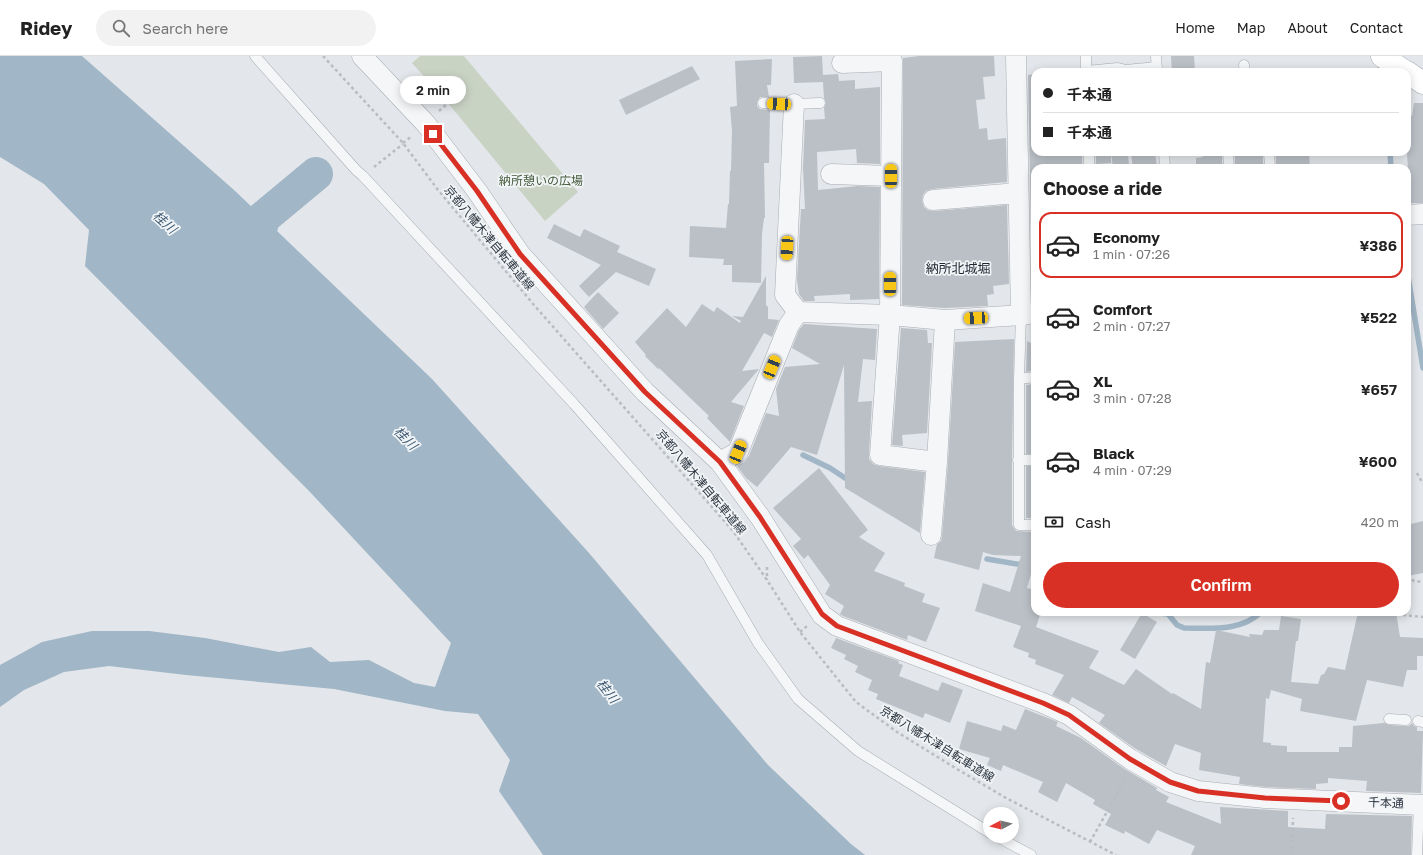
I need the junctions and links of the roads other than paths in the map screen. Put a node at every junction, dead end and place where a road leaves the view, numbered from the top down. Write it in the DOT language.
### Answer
graph roads {
  1 [pos="255,56"];
  2 [pos="362,56"];
  3 [pos="379,56"];
  4 [pos="1016,56"];
  5 [pos="1086,56"];
  6 [pos="1156,56"];
  7 [pos="842,64"];
  8 [pos="1086,68"];
  9 [pos="1157,68"];
  10 [pos="1411,74"];
  11 [pos="384,78"];
  12 [pos="1423,83"];
  13 [pos="763,103"];
  14 [pos="820,103"];
  15 [pos="794,104"];
  16 [pos="831,174"];
  17 [pos="891,176"];
  18 [pos="1018,193"];
  19 [pos="933,200"];
  20 [pos="1423,214"];
  21 [pos="1411,216"];
  22 [pos="798,312"];
  23 [pos="1028,314"];
  24 [pos="890,315"];
  25 [pos="945,320"];
  26 [pos="1031,378"];
  27 [pos="1019,379"];
  28 [pos="1018,460"];
  29 [pos="1031,460"];
  30 [pos="720,462"];
  31 [pos="937,462"];
  32 [pos="1031,525"];
  33 [pos="931,535"];
  34 [pos="1389,719"];
  35 [pos="1406,720"];
  36 [pos="1421,805"];
  37 [pos="983,829"];
  38 [pos="1009,843"];
  39 [pos="1031,855"];
  40 [pos="1417,855"];
  1 -- 37 [label="lane"];
  2 -- 11 [label="street, 千本通"];
  3 -- 11 [label="street"];
  4 -- 18 [label="street"];
  5 -- 8 [label="lane"];
  6 -- 9 [label="lane"];
  7 -- 17 [label="street"];
  10 -- 12 [label="main road"];
  11 -- 30 [label="street, 千本通"];
  13 -- 15 [label="lane"];
  14 -- 15 [label="lane"];
  15 -- 22 [label="street"];
  16 -- 17 [label="street"];
  17 -- 24 [label="street"];
  18 -- 19 [label="street"];
  18 -- 23 [label="street"];
  20 -- 21 [label="street"];
  22 -- 24 [label="street"];
  22 -- 30 [label="street"];
  23 -- 25 [label="street"];
  23 -- 27 [label="lane"];
  24 -- 25 [label="street"];
  24 -- 31 [label="street"];
  25 -- 31 [label="street"];
  26 -- 27 [label="lane"];
  27 -- 28 [label="lane"];
  28 -- 29 [label="lane"];
  28 -- 32 [label="lane"];
  30 -- 36 [label="street, 千本通"];
  31 -- 33 [label="street"];
  34 -- 35 [label="lane"];
  36 -- 40 [label="lane"];
  38 -- 39 [label="lane"];
}
